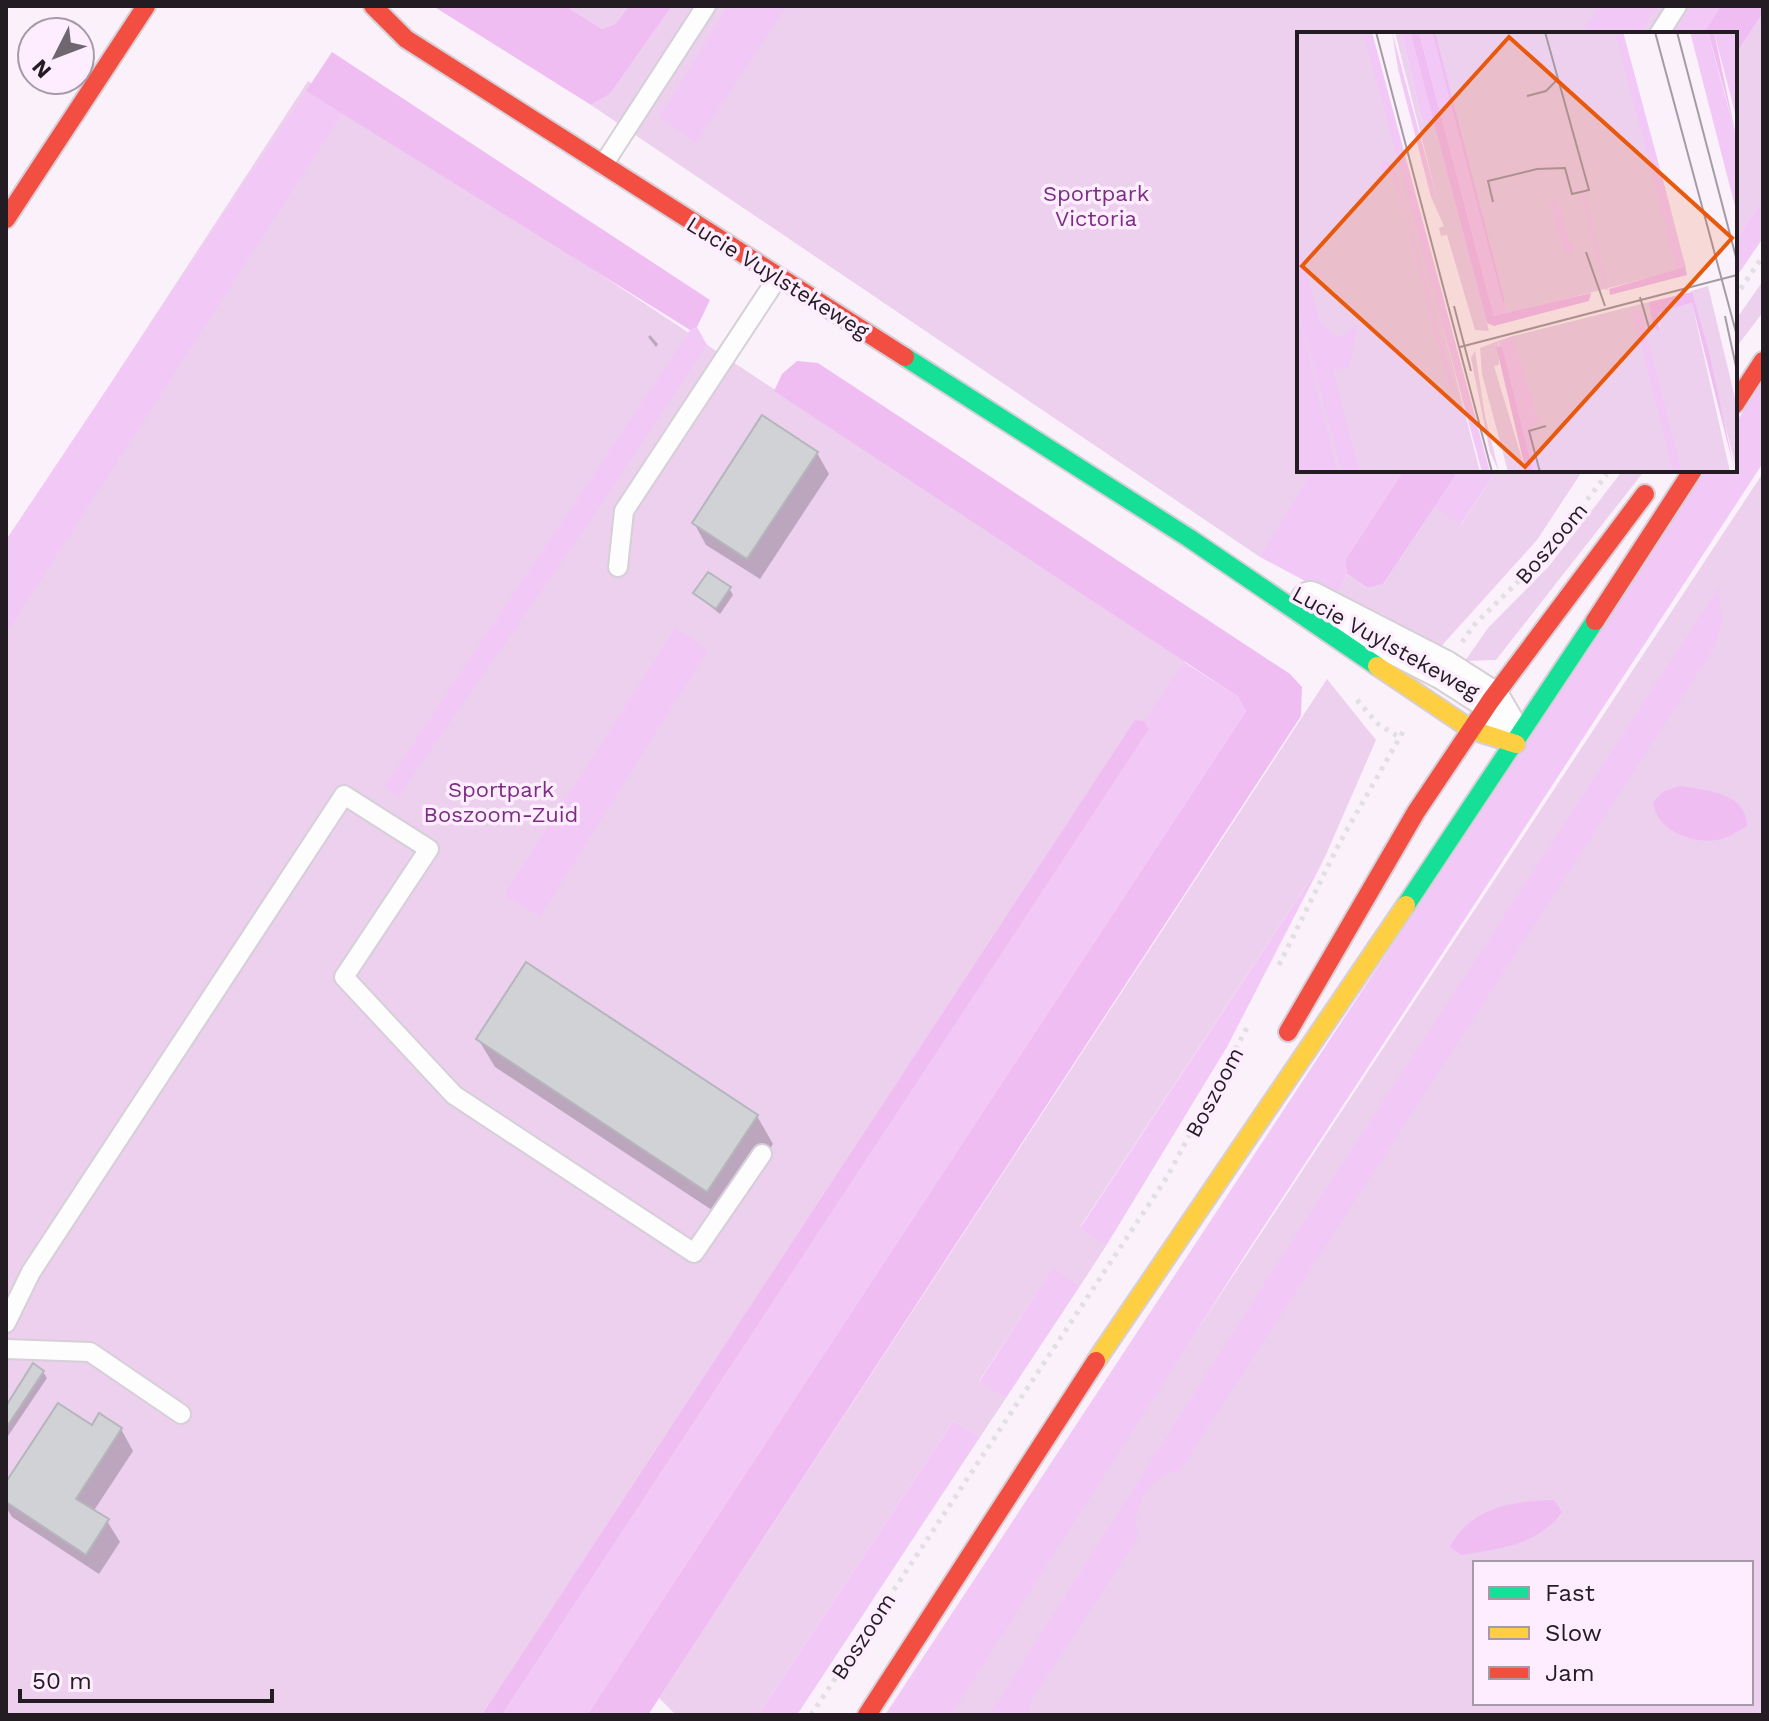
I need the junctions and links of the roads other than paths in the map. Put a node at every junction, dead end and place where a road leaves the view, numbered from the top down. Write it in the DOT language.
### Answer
graph roads {
  1 [pos="146,6"];
  2 [pos="373,6"];
  3 [pos="706,6"];
  4 [pos="1677,6"];
  5 [pos="1660,32"];
  6 [pos="603,165"];
  7 [pos="6,219"];
  8 [pos="778,277"];
  9 [pos="1763,336"];
  10 [pos="1763,361"];
  11 [pos="1737,371"];
  12 [pos="1737,401"];
  13 [pos="1692,472"];
  14 [pos="1654,483"];
  15 [pos="1189,538"];
  16 [pos="618,567"];
  17 [pos="1482,715"];
  18 [pos="1516,744"];
  19 [pos="1281,1044"];
  20 [pos="1233,1127"];
  21 [pos="762,1154"];
  22 [pos="6,1323"];
  23 [pos="1106,1346"];
  24 [pos="6,1349"];
  25 [pos="181,1414"];
  26 [pos="867,1715"];
  1 -- 7 [label="main road"];
  2 -- 6 [label="main road, Lucie Vuylstekeweg"];
  3 -- 6 [label="lane"];
  4 -- 5 [label="lane"];
  6 -- 8 [label="main road, Lucie Vuylstekeweg"];
  8 -- 15 [label="main road, Lucie Vuylstekeweg"];
  8 -- 16 [label="lane"];
  9 -- 11 [label="main road"];
  10 -- 12 [label="main road"];
  13 -- 18 [label="main road, Boszoom"];
  14 -- 17 [label="main road, Boszoom"];
  15 -- 17 [label="street, Lucie Vuylstekeweg"];
  17 -- 18 [label="street, Lucie Vuylstekeweg"];
  17 -- 19 [label="main road, Boszoom"];
  18 -- 23 [label="main road, Boszoom"];
  20 -- 23 [label="main road, Boszoom"];
  21 -- 22 [label="lane"];
  23 -- 26 [label="main road, Boszoom"];
  24 -- 25 [label="lane"];
}
